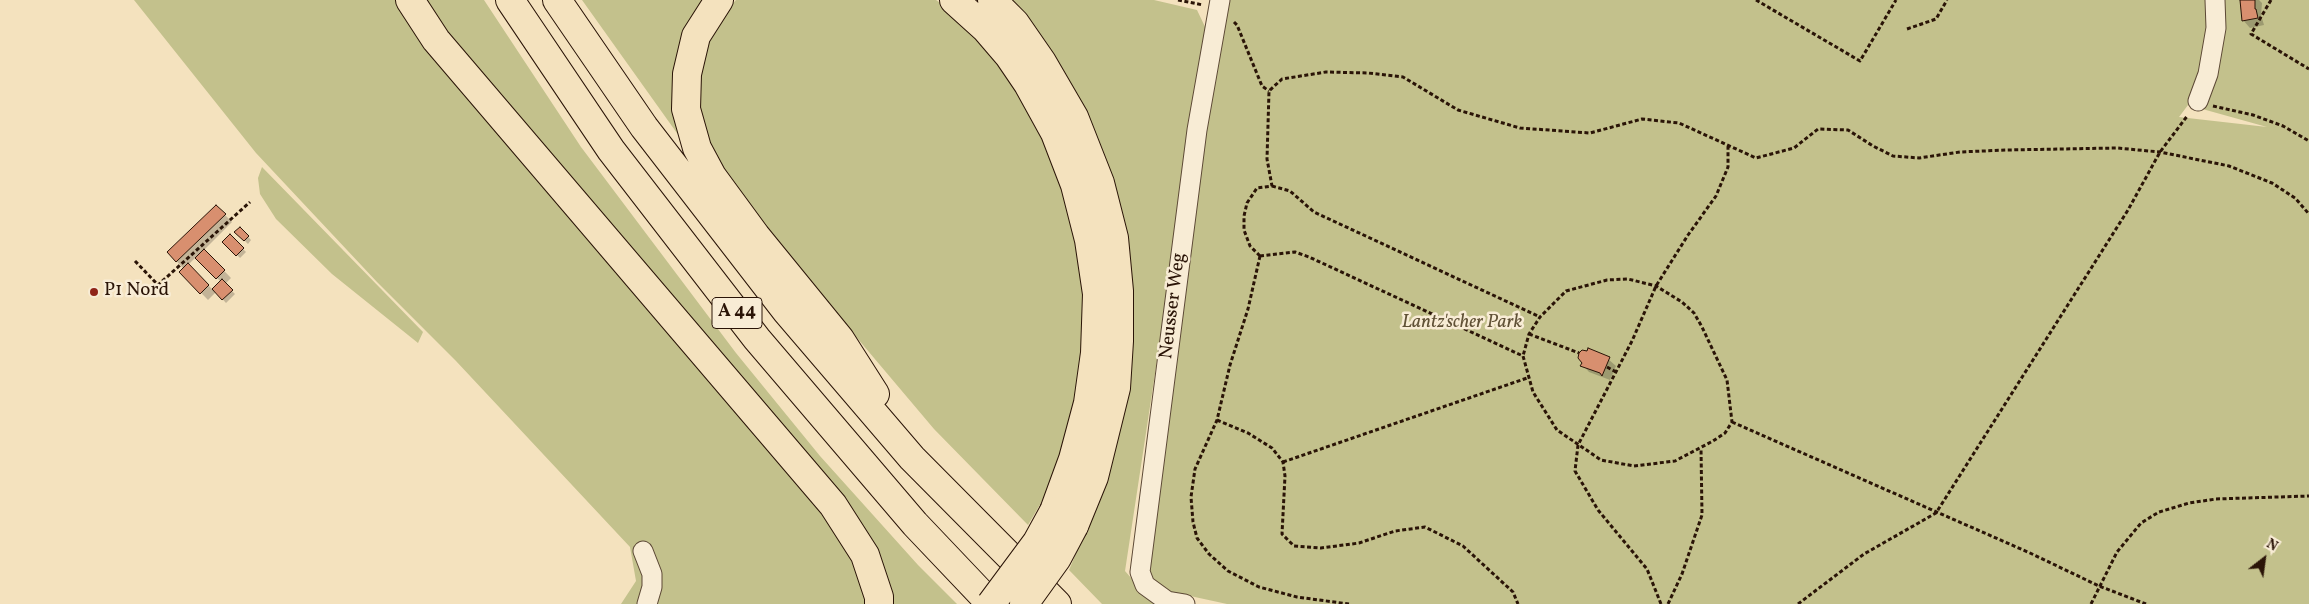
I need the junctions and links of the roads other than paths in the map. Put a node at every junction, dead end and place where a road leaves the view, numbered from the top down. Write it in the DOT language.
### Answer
graph roads {
  1 [pos="410,0"];
  2 [pos="510,0"];
  3 [pos="557,0"];
  4 [pos="719,0"];
  5 [pos="954,0"];
  6 [pos="992,0"];
  7 [pos="2215,0"];
  8 [pos="1219,4"];
  9 [pos="2198,101"];
  10 [pos="912,458"];
  11 [pos="1064,518"];
  12 [pos="644,551"];
  13 [pos="1176,602"];
  14 [pos="647,604"];
  15 [pos="879,604"];
  16 [pos="991,604"];
  17 [pos="1024,604"];
  18 [pos="1057,604"];
  1 -- 15 [label="highway"];
  2 -- 16 [label="highway, A 44"];
  3 -- 10 [label="highway, A 44"];
  4 -- 10 [label="highway"];
  5 -- 11 [label="highway"];
  6 -- 11 [label="highway"];
  7 -- 9 [label="lane"];
  8 -- 13 [label="lane, Neusser Weg"];
  10 -- 18 [label="highway, A 44"];
  11 -- 16 [label="highway, bridge"];
  11 -- 17 [label="highway, bridge"];
  12 -- 14 [label="lane"];
}
